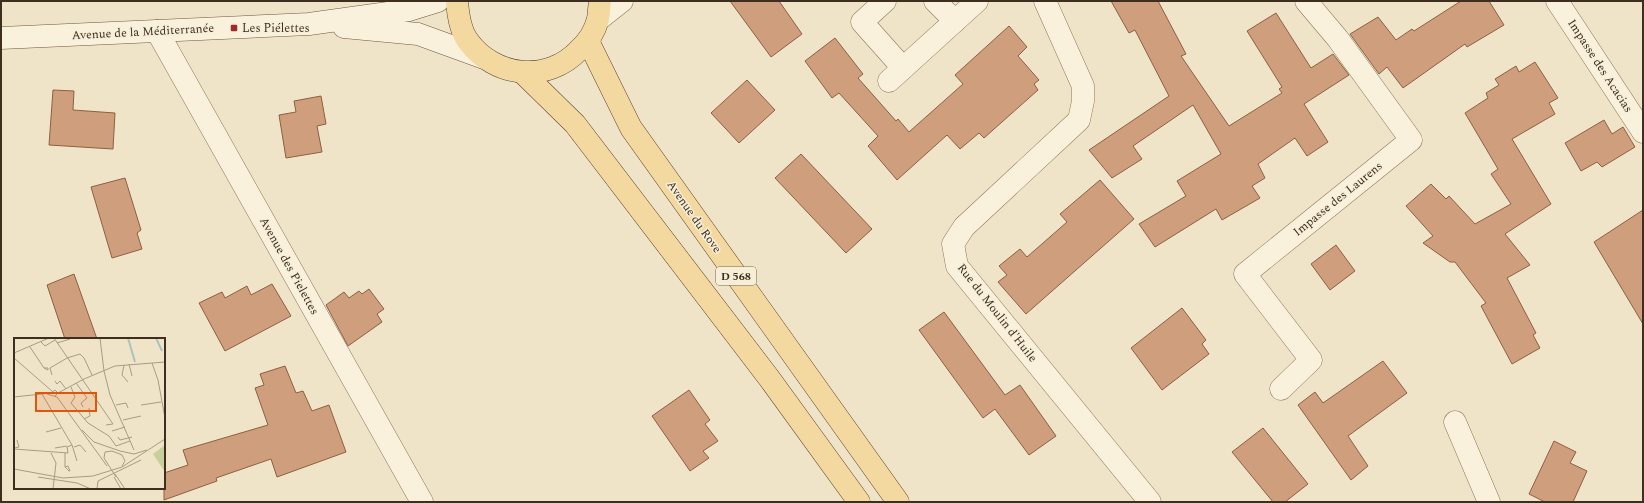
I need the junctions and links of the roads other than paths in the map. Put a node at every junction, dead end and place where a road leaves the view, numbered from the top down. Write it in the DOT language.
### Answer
graph roads {
  1 [pos="438,1"];
  2 [pos="457,1"];
  3 [pos="622,1"];
  4 [pos="885,1"];
  5 [pos="935,1"];
  6 [pos="977,1"];
  7 [pos="1045,1"];
  8 [pos="1306,1"];
  9 [pos="1557,1"];
  10 [pos="599,10"];
  11 [pos="955,21"];
  12 [pos="309,24"];
  13 [pos="156,31"];
  14 [pos="1,38"];
  15 [pos="588,41"];
  16 [pos="484,58"];
  17 [pos="522,73"];
  18 [pos="1643,132"];
  19 [pos="1281,389"];
  20 [pos="1454,422"];
  21 [pos="422,502"];
  22 [pos="860,502"];
  23 [pos="898,502"];
  24 [pos="1150,502"];
  25 [pos="1489,502"];
  1 -- 12 [label="street, Avenue de la Méditerranée"];
  2 -- 16 [label="main road"];
  3 -- 10 [label="street"];
  4 -- 11 [label="street"];
  5 -- 11 [label="street"];
  6 -- 11 [label="street"];
  7 -- 24 [label="street, Rue du Moulin d'Huile"];
  8 -- 19 [label="street, Impasse des Laurens"];
  9 -- 18 [label="street, Impasse des Acacias"];
  10 -- 15 [label="main road"];
  12 -- 13 [label="street, Avenue de la Méditerranée"];
  12 -- 16 [label="street, Avenue de la Méditerranée"];
  13 -- 14 [label="street, Avenue de la Méditerranée"];
  13 -- 21 [label="street, Avenue des Pielettes"];
  15 -- 17 [label="main road"];
  15 -- 23 [label="main road, Avenue du Rove / D 568"];
  16 -- 17 [label="main road"];
  17 -- 22 [label="main road, D 568"];
  20 -- 25 [label="street"];
}
